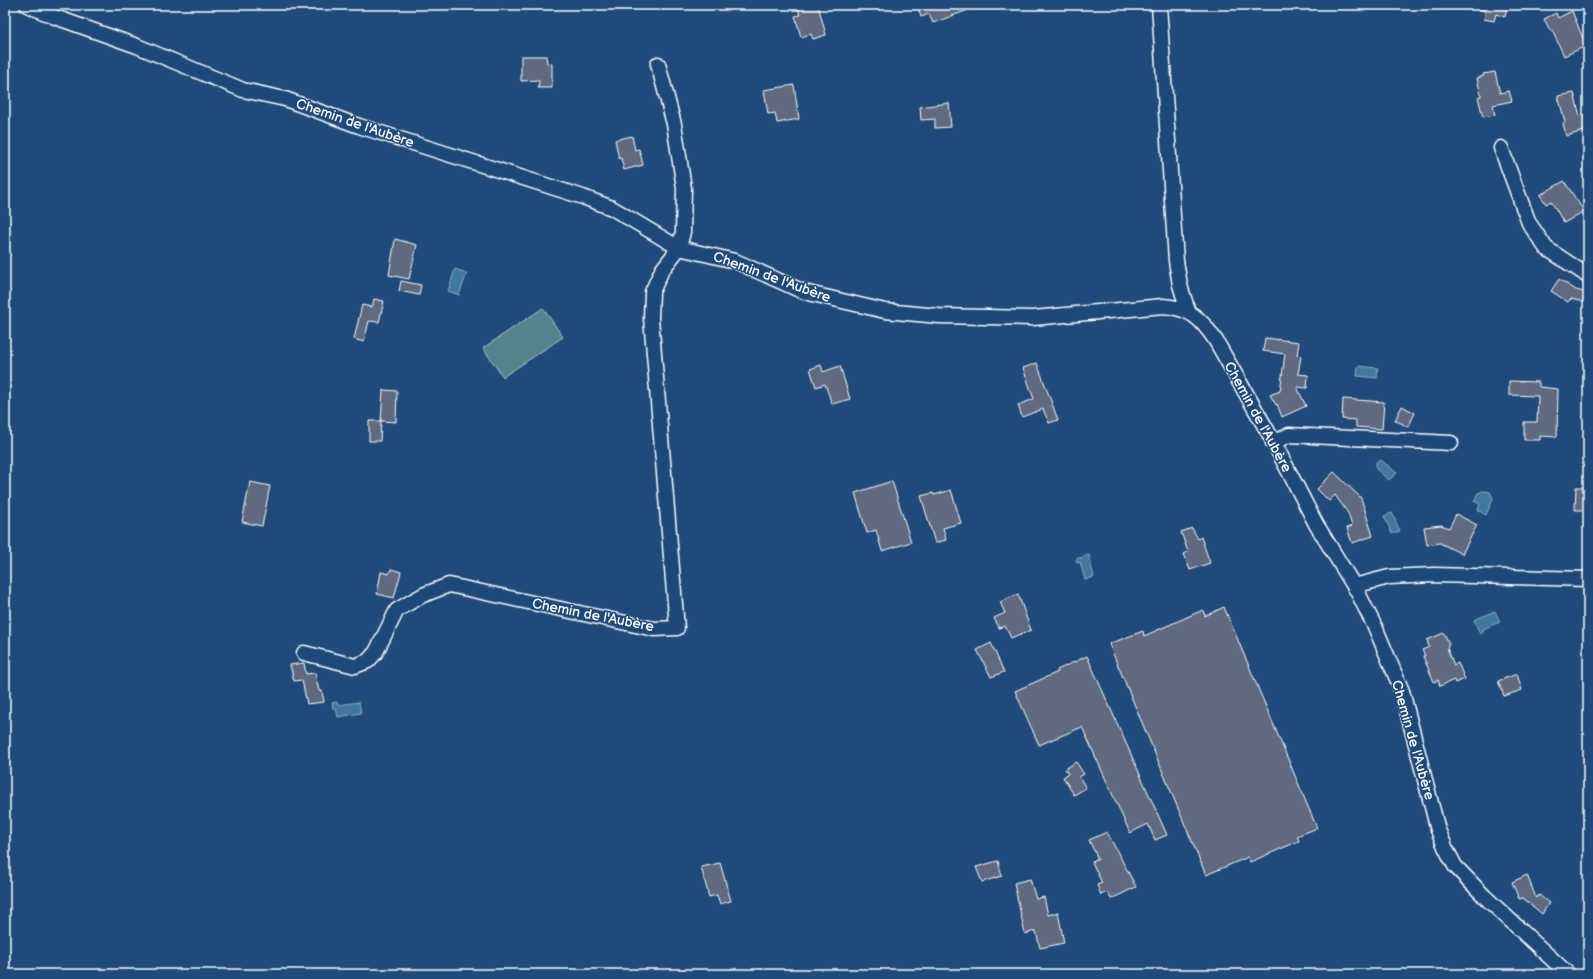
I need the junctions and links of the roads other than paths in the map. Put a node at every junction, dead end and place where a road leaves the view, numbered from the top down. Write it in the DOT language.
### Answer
graph roads {
  1 [pos="27,5"];
  2 [pos="1159,5"];
  3 [pos="658,64"];
  4 [pos="1501,148"];
  5 [pos="680,248"];
  6 [pos="1588,276"];
  7 [pos="1188,311"];
  8 [pos="1451,442"];
  9 [pos="1274,443"];
  10 [pos="1588,579"];
  11 [pos="1354,586"];
  12 [pos="304,653"];
  13 [pos="1568,974"];
  1 -- 5 [label="street, Chemin de l'Aubère"];
  2 -- 7 [label="street"];
  3 -- 5 [label="street"];
  4 -- 6 [label="street"];
  5 -- 7 [label="street, Chemin de l'Aubère"];
  5 -- 12 [label="street, Chemin de l'Aubère"];
  7 -- 9 [label="street, Chemin de l'Aubère"];
  8 -- 9 [label="street"];
  9 -- 11 [label="street, Chemin de l'Aubère"];
  10 -- 11 [label="street"];
  11 -- 13 [label="street, Chemin de l'Aubère"];
}
